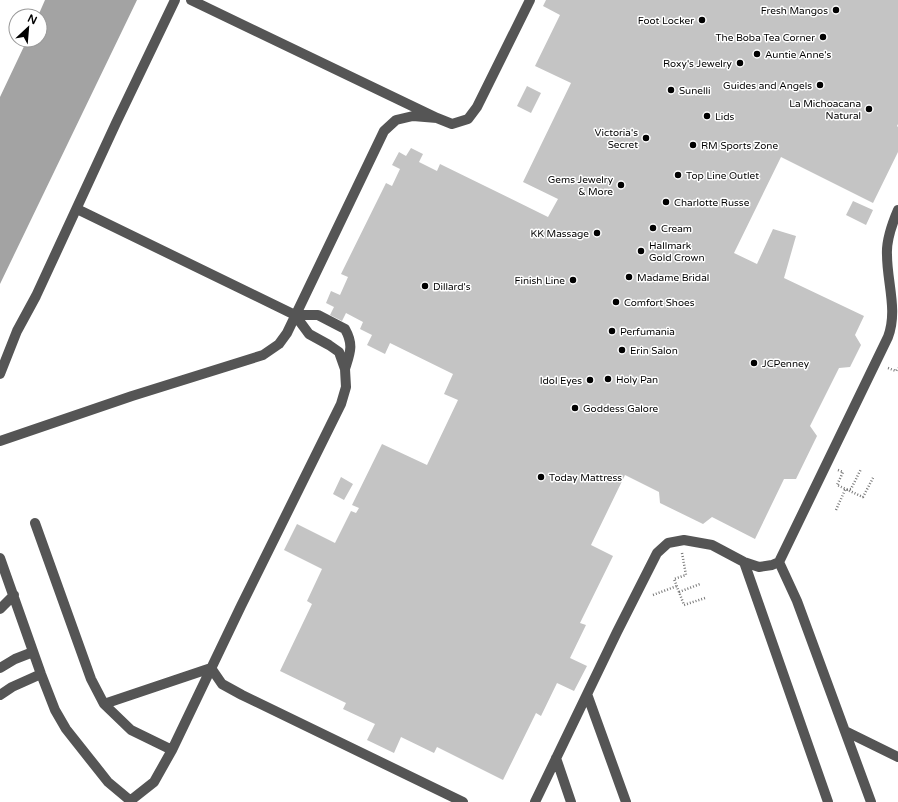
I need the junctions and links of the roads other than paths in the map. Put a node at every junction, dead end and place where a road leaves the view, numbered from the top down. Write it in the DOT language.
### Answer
graph roads {
  1 [pos="175,0"];
  2 [pos="191,0"];
  3 [pos="530,0"];
  4 [pos="437,118"];
  5 [pos="76,209"];
  6 [pos="897,216"];
  7 [pos="295,315"];
  8 [pos="345,369"];
  9 [pos="0,374"];
  10 [pos="0,441"];
  11 [pos="35,523"];
  12 [pos="0,558"];
  13 [pos="744,562"];
  14 [pos="779,562"];
  15 [pos="14,596"];
  16 [pos="0,609"];
  17 [pos="33,652"];
  18 [pos="0,668"];
  19 [pos="211,668"];
  20 [pos="41,674"];
  21 [pos="587,694"];
  22 [pos="0,695"];
  23 [pos="104,704"];
  24 [pos="845,731"];
  25 [pos="172,750"];
  26 [pos="898,756"];
  27 [pos="556,758"];
  28 [pos="131,801"];
  29 [pos="463,802"];
  30 [pos="534,802"];
  31 [pos="571,802"];
  32 [pos="626,802"];
  33 [pos="828,802"];
  34 [pos="870,802"];
  1 -- 5 [label="lane"];
  2 -- 4 [label="lane"];
  3 -- 4 [label="lane"];
  4 -- 7 [label="lane"];
  5 -- 7 [label="lane"];
  5 -- 9 [label="lane"];
  6 -- 14 [label="lane"];
  7 -- 8 [label="lane"];
  7 -- 8 [label="lane"];
  7 -- 10 [label="lane"];
  8 -- 19 [label="lane"];
  11 -- 23 [label="lane"];
  12 -- 15 [label="lane"];
  13 -- 14 [label="lane"];
  13 -- 21 [label="lane"];
  13 -- 33 [label="lane"];
  14 -- 24 [label="lane"];
  15 -- 16 [label="lane"];
  15 -- 17 [label="lane"];
  17 -- 18 [label="lane"];
  17 -- 20 [label="lane"];
  19 -- 23 [label="lane"];
  19 -- 25 [label="lane"];
  19 -- 29 [label="lane"];
  20 -- 22 [label="lane"];
  20 -- 28 [label="lane"];
  21 -- 27 [label="lane"];
  21 -- 32 [label="lane"];
  23 -- 25 [label="lane"];
  24 -- 26 [label="lane"];
  24 -- 34 [label="lane"];
  25 -- 28 [label="lane"];
  27 -- 30 [label="lane"];
  27 -- 31 [label="lane"];
}
